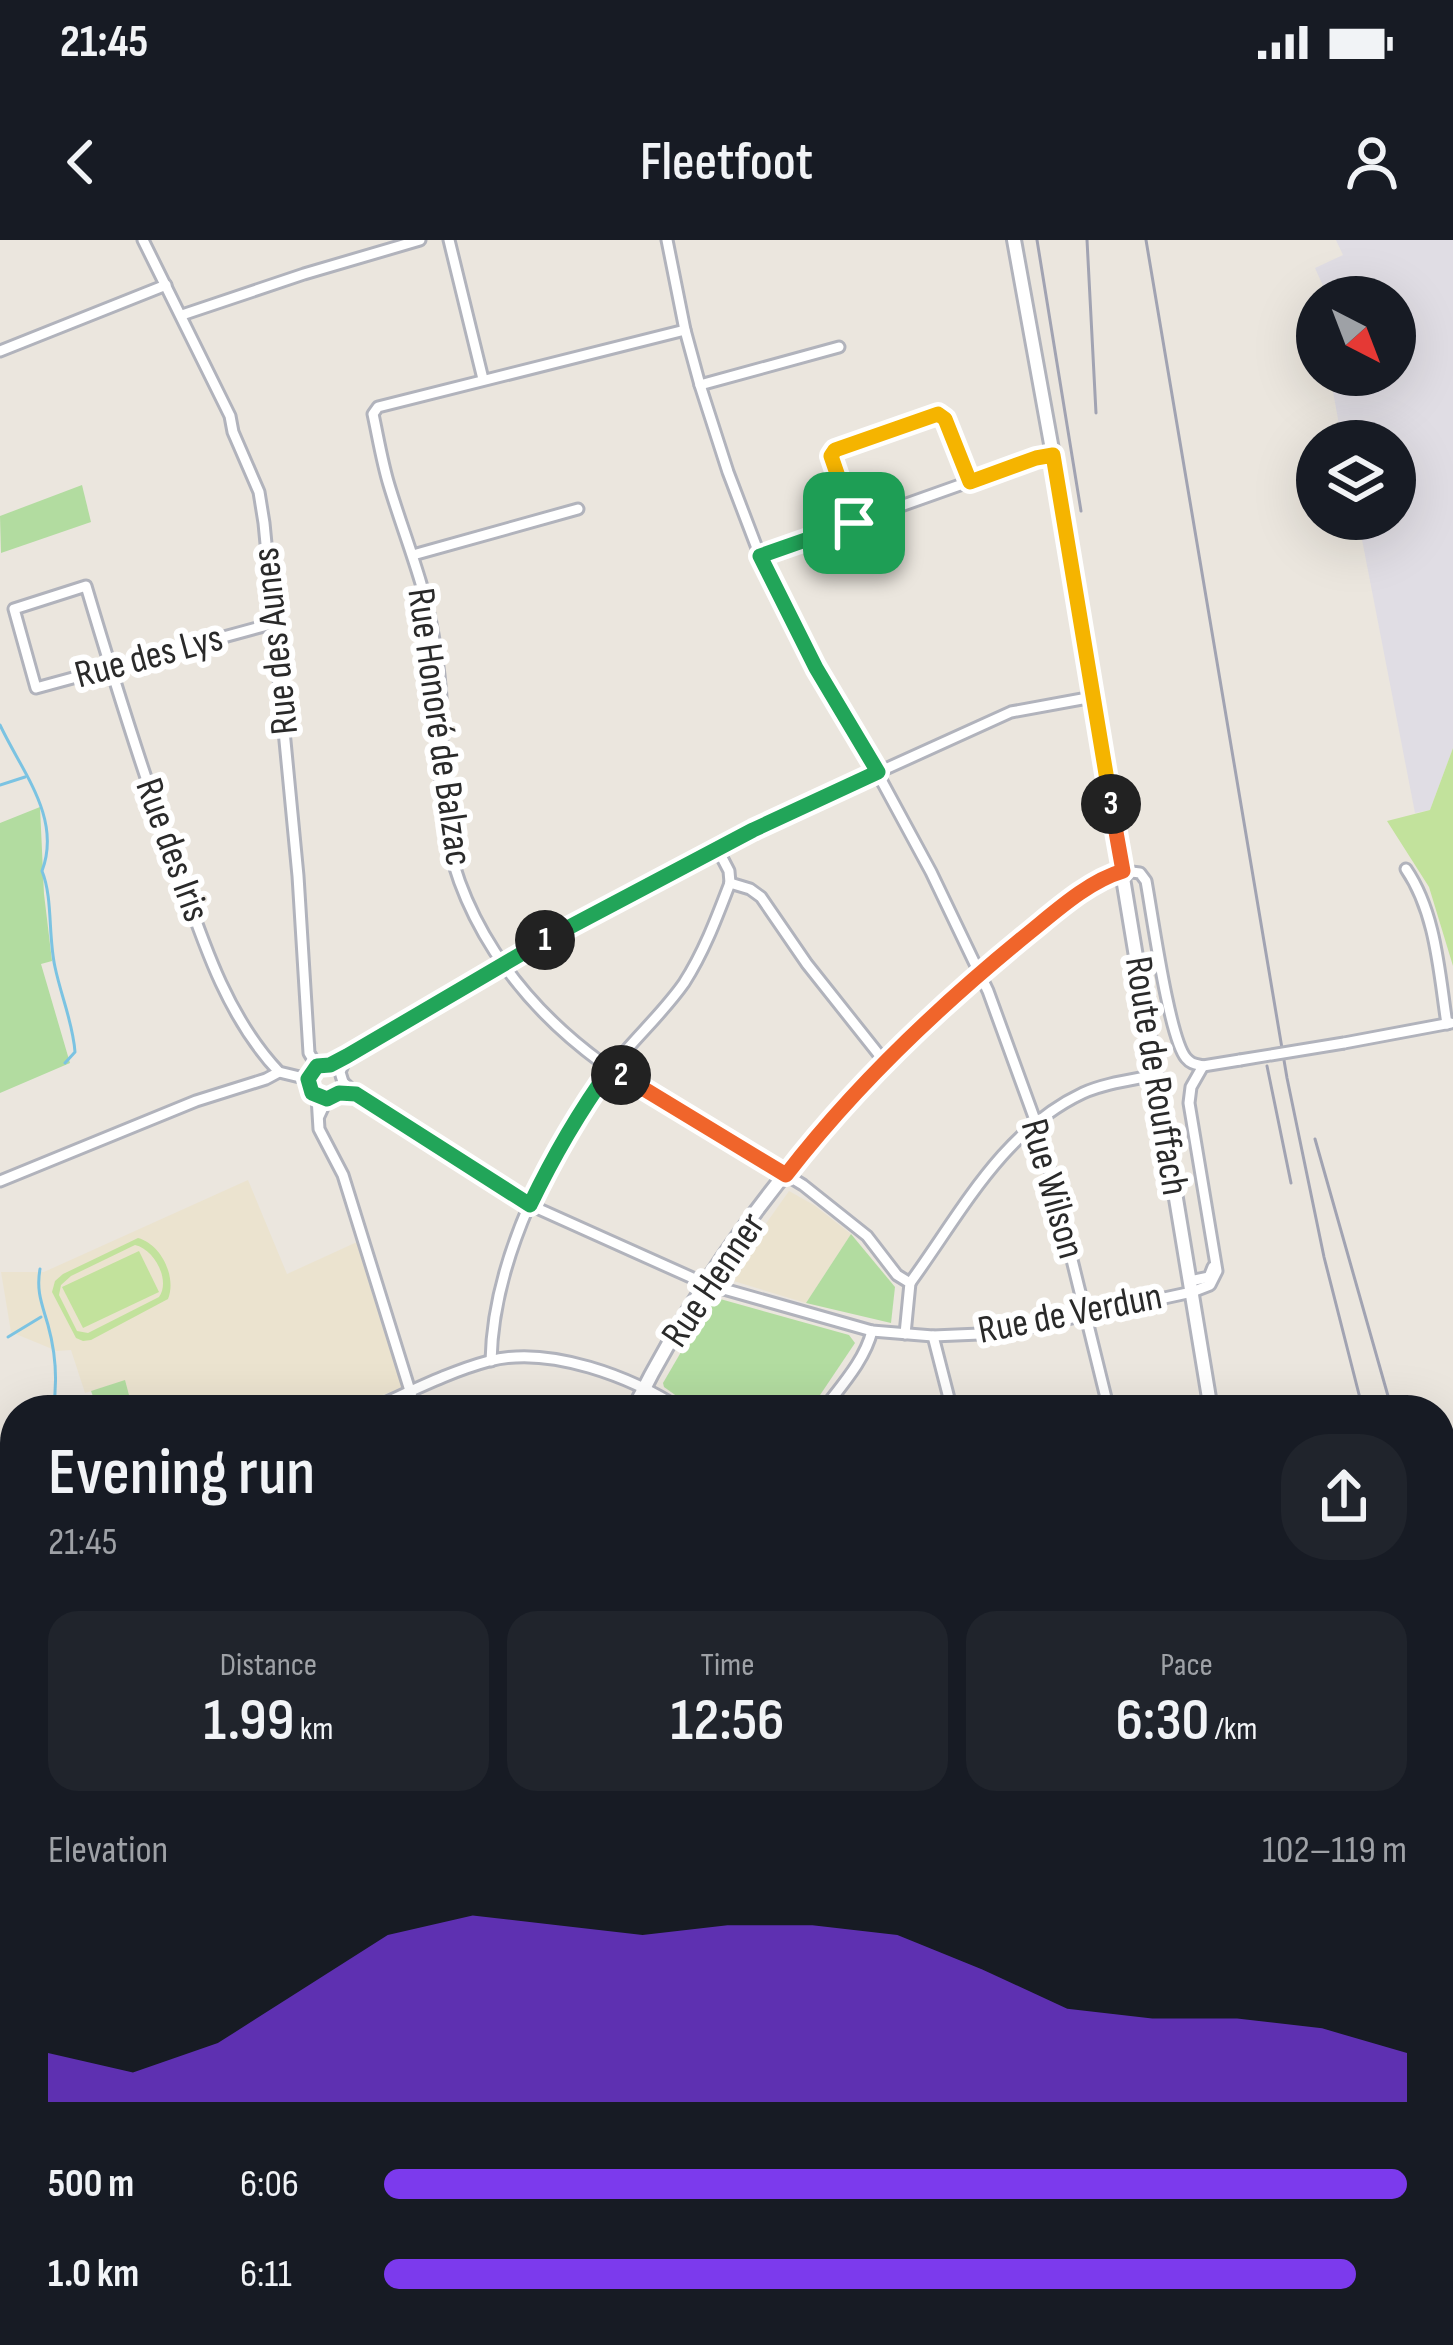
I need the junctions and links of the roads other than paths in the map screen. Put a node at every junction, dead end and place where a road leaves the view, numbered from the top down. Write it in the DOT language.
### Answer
graph roads {
  1 [pos="143,240"];
  2 [pos="421,240"];
  3 [pos="448,240"];
  4 [pos="667,240"];
  5 [pos="1014,240"];
  6 [pos="166,285"];
  7 [pos="182,316"];
  8 [pos="685,330"];
  9 [pos="839,346"];
  10 [pos="0,351"];
  11 [pos="484,379"];
  12 [pos="700,386"];
  13 [pos="1053,455"];
  14 [pos="970,482"];
  15 [pos="578,509"];
  16 [pos="854,523"];
  17 [pos="413,555"];
  18 [pos="760,556"];
  19 [pos="86,586"];
  20 [pos="275,623"];
  21 [pos="110,668"];
  22 [pos="1093,697"];
  23 [pos="878,772"];
  24 [pos="717,848"];
  25 [pos="1406,869"];
  26 [pos="1123,871"];
  27 [pos="730,883"];
  28 [pos="503,963"];
  29 [pos="980,973"];
  30 [pos="1450,1023"];
  31 [pos="884,1061"];
  32 [pos="317,1066"];
  33 [pos="1203,1066"];
  34 [pos="610,1069"];
  35 [pos="279,1072"];
  36 [pos="1156,1075"];
  37 [pos="338,1078"];
  38 [pos="308,1079"];
  39 [pos="322,1098"];
  40 [pos="1035,1122"];
  41 [pos="786,1175"];
  42 [pos="0,1181"];
  43 [pos="530,1205"];
  44 [pos="910,1283"];
  45 [pos="706,1285"];
  46 [pos="1191,1286"];
  47 [pos="1086,1316"];
  48 [pos="872,1331"];
  49 [pos="905,1334"];
  50 [pos="933,1336"];
  51 [pos="490,1360"];
  52 [pos="645,1387"];
  53 [pos="410,1392"];
  54 [pos="403,1395"];
  55 [pos="411,1395"];
  56 [pos="641,1395"];
  57 [pos="658,1395"];
  58 [pos="834,1395"];
  59 [pos="948,1395"];
  60 [pos="1105,1395"];
  61 [pos="1209,1395"];
  1 -- 6 [label="street, Rue des Aunes"];
  2 -- 7 [label="street"];
  3 -- 11 [label="street"];
  4 -- 8 [label="street, Rue Wilson"];
  5 -- 13 [label="main road, Route de Rouffach"];
  6 -- 7 [label="street, Rue des Aunes"];
  6 -- 10 [label="street"];
  7 -- 20 [label="street, Rue des Aunes"];
  8 -- 11 [label="street"];
  8 -- 12 [label="street, Rue Wilson"];
  9 -- 12 [label="street"];
  11 -- 17 [label="street, Rue Honoré de Balzac"];
  12 -- 18 [label="street, Rue Wilson"];
  13 -- 14 [label="street"];
  13 -- 22 [label="main road, Route de Rouffach"];
  14 -- 16 [label="street"];
  14 -- 16 [label="street"];
  15 -- 17 [label="street"];
  16 -- 18 [label="street"];
  17 -- 28 [label="street, Rue Honoré de Balzac"];
  18 -- 23 [label="street, Rue Wilson"];
  19 -- 21 [label="street, Rue des Iris"];
  19 -- 21 [label="street, Rue des Lys"];
  20 -- 21 [label="street, Rue des Lys"];
  20 -- 32 [label="street, Rue des Aunes"];
  21 -- 35 [label="street, Rue des Iris"];
  22 -- 23 [label="street"];
  22 -- 26 [label="main road, Route de Rouffach"];
  23 -- 24 [label="street"];
  23 -- 29 [label="street, Rue Wilson"];
  24 -- 27 [label="street"];
  24 -- 28 [label="street"];
  25 -- 30 [label="street"];
  26 -- 29 [label="main road, Rue Henner"];
  26 -- 33 [label="street, Route de Rouffach"];
  26 -- 36 [label="main road, Route de Rouffach"];
  27 -- 31 [label="street"];
  27 -- 34 [label="street"];
  28 -- 34 [label="street, Rue Honoré de Balzac"];
  28 -- 37 [label="street"];
  29 -- 31 [label="main road, Rue Henner"];
  29 -- 40 [label="street, Rue Wilson"];
  30 -- 33 [label="street, bridge"];
  31 -- 41 [label="main road, Rue Henner"];
  32 -- 37 [label="street, Rue de Verdun"];
  32 -- 38 [label="street"];
  33 -- 46 [label="street, Route de Rouffach"];
  34 -- 41 [label="street, Rue Honoré de Balzac"];
  34 -- 43 [label="street"];
  35 -- 38 [label="street"];
  35 -- 42 [label="street"];
  36 -- 40 [label="street"];
  36 -- 46 [label="main road, Route de Rouffach"];
  37 -- 39 [label="street"];
  37 -- 43 [label="street, Rue de Verdun"];
  38 -- 39 [label="street"];
  39 -- 53 [label="street"];
  40 -- 44 [label="street"];
  40 -- 47 [label="street, Rue Wilson"];
  41 -- 44 [label="street, Rue Honoré de Balzac"];
  41 -- 45 [label="main road, Rue Henner"];
  43 -- 45 [label="street, Rue de Verdun"];
  43 -- 51 [label="street"];
  44 -- 49 [label="street"];
  45 -- 48 [label="street, Rue de Verdun"];
  45 -- 52 [label="main road, Rue Henner"];
  46 -- 47 [label="street, Rue de Verdun"];
  46 -- 61 [label="main road, Route de Rouffach"];
  47 -- 50 [label="street, Rue de Verdun"];
  47 -- 60 [label="street, Rue Wilson"];
  48 -- 49 [label="street, Rue de Verdun"];
  48 -- 58 [label="street"];
  49 -- 50 [label="street, Rue de Verdun"];
  50 -- 59 [label="street"];
  51 -- 52 [label="street"];
  51 -- 53 [label="street"];
  52 -- 56 [label="main road, Rue Henner"];
  52 -- 57 [label="street"];
  53 -- 54 [label="street"];
  53 -- 55 [label="street"];
}
